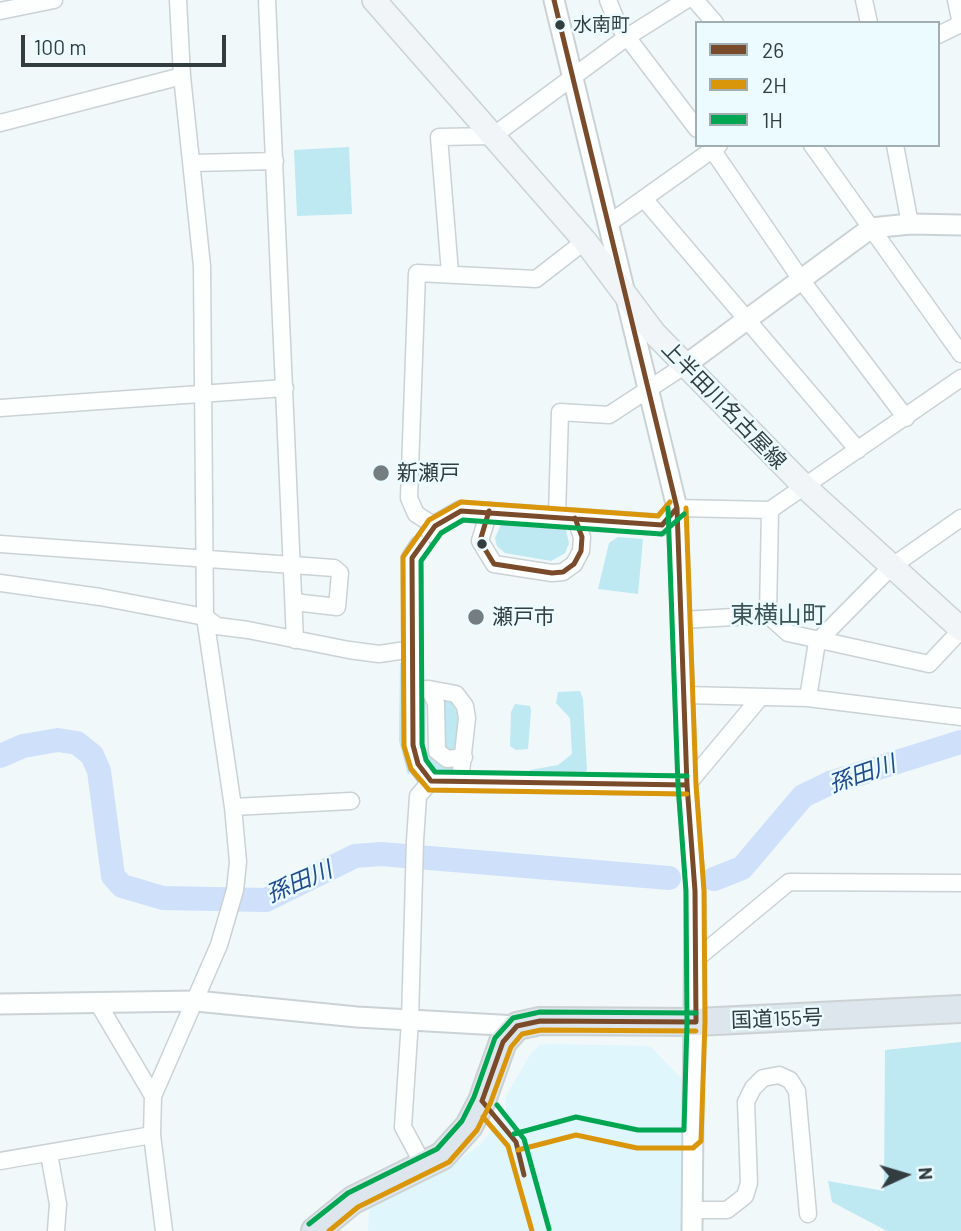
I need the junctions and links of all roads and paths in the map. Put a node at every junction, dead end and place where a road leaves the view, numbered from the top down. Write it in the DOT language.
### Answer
graph roads {
  1 [pos="54,0"];
  2 [pos="178,0"];
  3 [pos="267,0"];
  4 [pos="374,0"];
  5 [pos="554,0"];
  6 [pos="608,0"];
  7 [pos="686,0"];
  8 [pos="695,0"];
  9 [pos="864,0"];
  10 [pos="956,0"];
  11 [pos="0,10"];
  12 [pos="713,21"];
  13 [pos="869,21"];
  14 [pos="961,24"];
  15 [pos="940,34"];
  16 [pos="627,37"];
  17 [pos="182,76"];
  18 [pos="572,80"];
  19 [pos="0,123"];
  20 [pos="695,126"];
  21 [pos="493,136"];
  22 [pos="714,147"];
  23 [pos="813,147"];
  24 [pos="895,147"];
  25 [pos="275,161"];
  26 [pos="194,163"];
  27 [pos="645,200"];
  28 [pos="608,224"];
  29 [pos="910,224"];
  30 [pos="961,225"];
  31 [pos="871,228"];
  32 [pos="585,241"];
  33 [pos="450,273"];
  34 [pos="802,281"];
  35 [pos="626,297"];
  36 [pos="745,320"];
  37 [pos="961,354"];
  38 [pos="684,366"];
  39 [pos="961,378"];
  40 [pos="285,388"];
  41 [pos="649,389"];
  42 [pos="203,392"];
  43 [pos="0,408"];
  44 [pos="906,418"];
  45 [pos="858,450"];
  46 [pos="806,488"];
  47 [pos="677,508"];
  48 [pos="769,510"];
  49 [pos="489,511"];
  50 [pos="566,517"];
  51 [pos="961,518"];
  52 [pos="429,535"];
  53 [pos="0,544"];
  54 [pos="203,558"];
  55 [pos="293,566"];
  56 [pos="891,567"];
  57 [pos="0,583"];
  58 [pos="294,602"];
  59 [pos="768,615"];
  60 [pos="205,617"];
  61 [pos="682,620"];
  62 [pos="958,623"];
  63 [pos="295,640"];
  64 [pos="817,642"];
  65 [pos="413,649"];
  66 [pos="421,689"];
  67 [pos="685,695"];
  68 [pos="808,698"];
  69 [pos="759,699"];
  70 [pos="961,717"];
  71 [pos="464,757"];
  72 [pos="431,781"];
  73 [pos="460,781"];
  74 [pos="687,785"];
  75 [pos="351,801"];
  76 [pos="233,807"];
  77 [pos="961,883"];
  78 [pos="695,960"];
  79 [pos="196,1001"];
  80 [pos="0,1004"];
  81 [pos="99,1005"];
  82 [pos="961,1009"];
  83 [pos="410,1020"];
  84 [pos="696,1022"];
  85 [pos="517,1026"];
  86 [pos="153,1096"];
  87 [pos="152,1135"];
  88 [pos="49,1154"];
  89 [pos="0,1161"];
  90 [pos="424,1166"];
  91 [pos="692,1210"];
  92 [pos="808,1213"];
  93 [pos="56,1231"];
  94 [pos="164,1231"];
  95 [pos="315,1231"];
  96 [pos="692,1231"];
  1 -- 11 [label="street"];
  2 -- 17 [label="street"];
  3 -- 25 [label="street"];
  4 -- 21 [label="main road, 上半田川名古屋線"];
  5 -- 18 [label="street"];
  6 -- 16 [label="street"];
  7 -- 16 [label="street"];
  8 -- 12 [label="street"];
  9 -- 13 [label="street"];
  10 -- 14 [label="street"];
  14 -- 15 [label="street"];
  16 -- 18 [label="street"];
  16 -- 20 [label="street"];
  17 -- 19 [label="street"];
  17 -- 26 [label="street"];
  18 -- 21 [label="street"];
  18 -- 28 [label="street"];
  21 -- 32 [label="main road, 上半田川名古屋線"];
  21 -- 33 [label="street"];
  22 -- 27 [label="street"];
  22 -- 34 [label="street"];
  23 -- 31 [label="street"];
  24 -- 29 [label="street"];
  25 -- 26 [label="street"];
  25 -- 40 [label="street"];
  26 -- 42 [label="street"];
  27 -- 28 [label="street"];
  27 -- 36 [label="street"];
  28 -- 35 [label="street"];
  29 -- 30 [label="street"];
  29 -- 31 [label="street"];
  31 -- 34 [label="street"];
  31 -- 37 [label="street"];
  32 -- 33 [label="street"];
  32 -- 35 [label="main road, 上半田川名古屋線"];
  33 -- 52 [label="street"];
  34 -- 36 [label="street"];
  34 -- 44 [label="street"];
  35 -- 38 [label="main road, 上半田川名古屋線"];
  35 -- 41 [label="street"];
  36 -- 38 [label="street"];
  36 -- 45 [label="street"];
  38 -- 41 [label="street"];
  38 -- 46 [label="main road, 上半田川名古屋線"];
  39 -- 44 [label="street"];
  40 -- 42 [label="street"];
  40 -- 55 [label="street"];
  41 -- 47 [label="street"];
  41 -- 50 [label="street"];
  42 -- 43 [label="street"];
  42 -- 54 [label="street"];
  44 -- 45 [label="street"];
  45 -- 46 [label="street"];
  46 -- 48 [label="street"];
  46 -- 56 [label="main road, 上半田川名古屋線"];
  47 -- 48 [label="street"];
  47 -- 50 [label="street"];
  47 -- 61 [label="street"];
  48 -- 59 [label="street"];
  49 -- 50 [label="street"];
  49 -- 50 [label="street"];
  49 -- 52 [label="street"];
  51 -- 56 [label="street"];
  52 -- 65 [label="street"];
  53 -- 54 [label="street"];
  54 -- 55 [label="street"];
  54 -- 60 [label="street"];
  55 -- 58 [label="street"];
  55 -- 58 [label="street"];
  56 -- 62 [label="main road, 上半田川名古屋線"];
  56 -- 64 [label="street"];
  57 -- 60 [label="street"];
  58 -- 63 [label="street"];
  59 -- 61 [label="street"];
  59 -- 64 [label="street"];
  60 -- 63 [label="street"];
  60 -- 76 [label="street"];
  61 -- 67 [label="street"];
  62 -- 64 [label="street"];
  63 -- 65 [label="street"];
  64 -- 68 [label="street"];
  65 -- 66 [label="street"];
  66 -- 71 [label="street"];
  66 -- 71 [label="street"];
  66 -- 72 [label="street"];
  67 -- 69 [label="street"];
  67 -- 74 [label="street"];
  68 -- 69 [label="street"];
  68 -- 70 [label="street"];
  69 -- 74 [label="street"];
  71 -- 73 [label="street"];
  72 -- 73 [label="street"];
  72 -- 83 [label="street"];
  73 -- 74 [label="street"];
  74 -- 78 [label="street"];
  75 -- 76 [label="street"];
  76 -- 79 [label="street"];
  77 -- 78 [label="street"];
  78 -- 84 [label="street"];
  79 -- 81 [label="street"];
  79 -- 83 [label="street"];
  79 -- 86 [label="street"];
  80 -- 81 [label="street"];
  81 -- 86 [label="street"];
  82 -- 84 [label="highway, 国道155号"];
  83 -- 85 [label="street"];
  83 -- 90 [label="street"];
  84 -- 85 [label="highway, 国道155号"];
  84 -- 91 [label="street"];
  85 -- 90 [label="highway"];
  86 -- 87 [label="street"];
  87 -- 88 [label="street"];
  87 -- 94 [label="street"];
  88 -- 89 [label="street"];
  88 -- 93 [label="street"];
  90 -- 95 [label="highway"];
  91 -- 92 [label="street"];
  91 -- 96 [label="street"];
}
